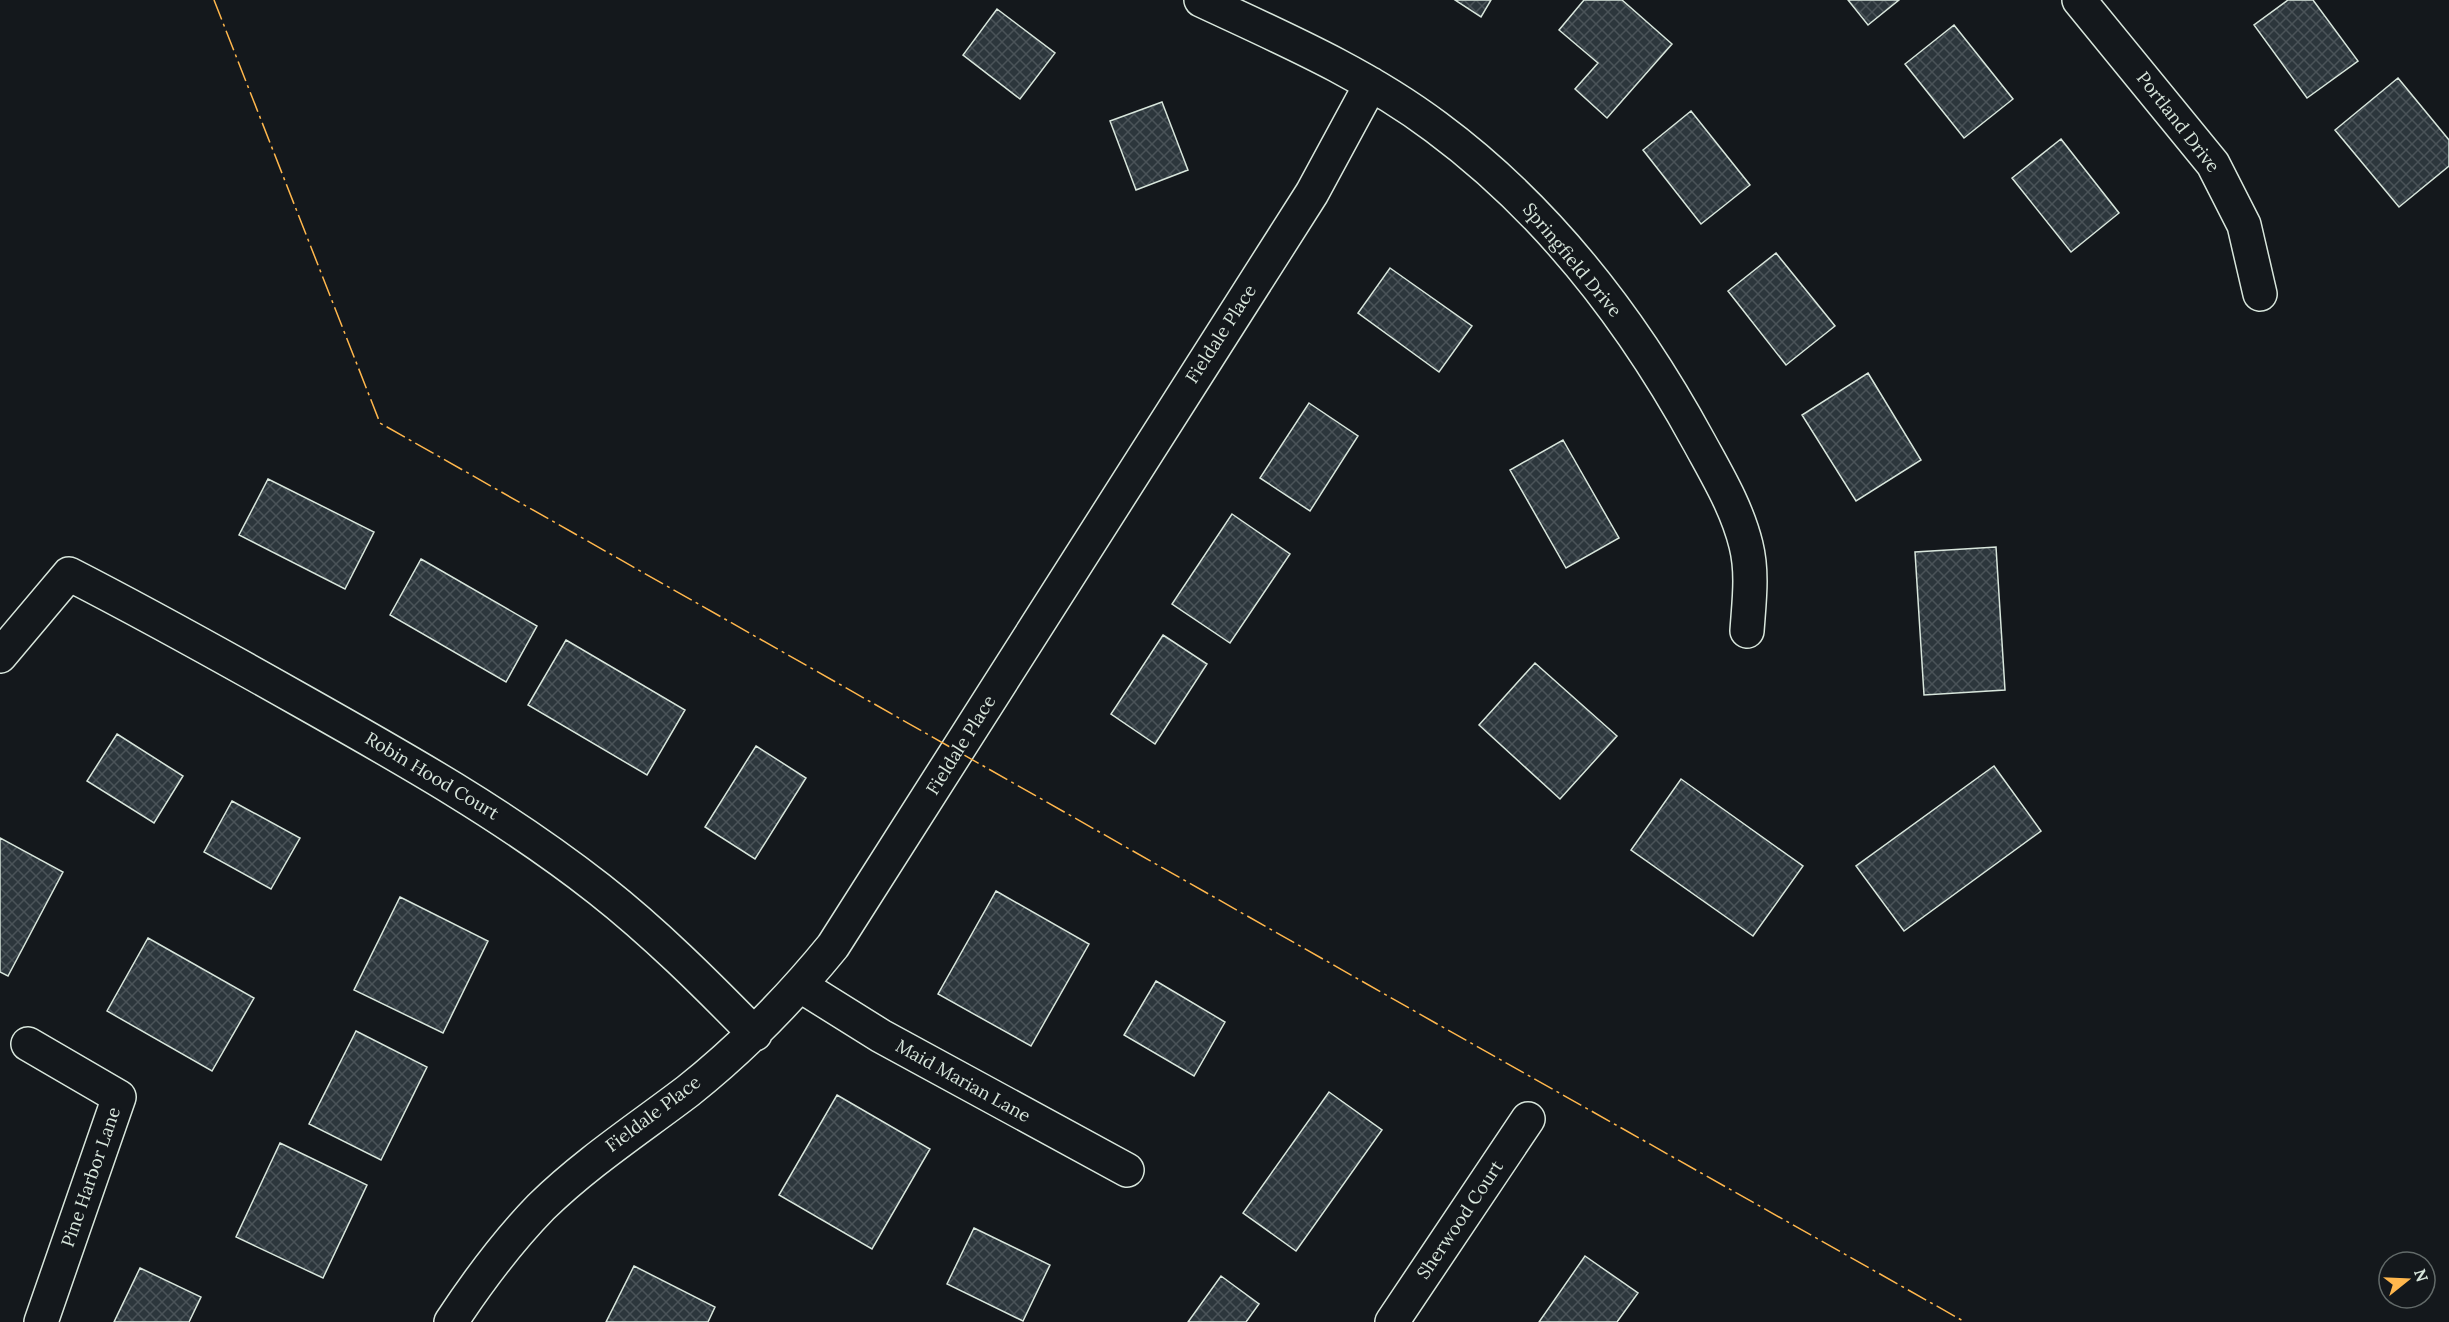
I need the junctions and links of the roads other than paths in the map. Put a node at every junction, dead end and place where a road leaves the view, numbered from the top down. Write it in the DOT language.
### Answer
graph roads {
  1 [pos="1201,0"];
  2 [pos="2079,0"];
  3 [pos="1371,84"];
  4 [pos="2260,294"];
  5 [pos="1747,631"];
  6 [pos="0,656"];
  7 [pos="801,986"];
  8 [pos="755,1034"];
  9 [pos="28,1044"];
  10 [pos="1528,1119"];
  11 [pos="1127,1170"];
  12 [pos="42,1322"];
  13 [pos="451,1322"];
  14 [pos="1392,1322"];
  1 -- 3 [label="street, Springfield Drive"];
  2 -- 4 [label="street, Portland Drive"];
  3 -- 5 [label="street, Springfield Drive"];
  3 -- 7 [label="street, Fieldale Place"];
  6 -- 8 [label="street, Robin Hood Court"];
  7 -- 8 [label="street, Fieldale Place"];
  7 -- 11 [label="street, Maid Marian Lane"];
  8 -- 13 [label="street, Fieldale Place"];
  9 -- 12 [label="street, Pine Harbor Lane"];
  10 -- 14 [label="street, Sherwood Court"];
}
